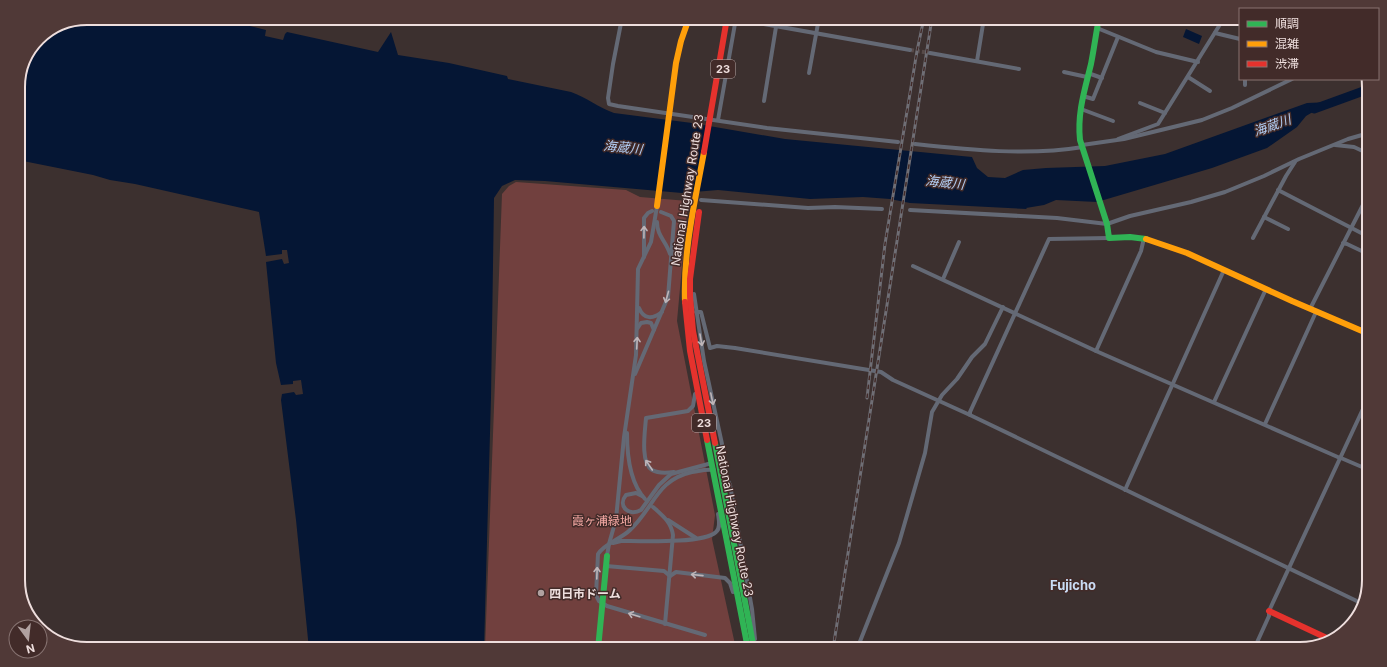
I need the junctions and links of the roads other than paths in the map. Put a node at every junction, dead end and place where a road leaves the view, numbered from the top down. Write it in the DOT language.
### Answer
graph roads {
  1 [pos="621,25"];
  2 [pos="687,25"];
  3 [pos="726,25"];
  4 [pos="733,25"];
  5 [pos="767,25"];
  6 [pos="818,25"];
  7 [pos="983,25"];
  8 [pos="1098,25"];
  9 [pos="1220,25"];
  10 [pos="776,27"];
  11 [pos="1097,28"];
  12 [pos="1215,33"];
  13 [pos="816,34"];
  14 [pos="1118,37"];
  15 [pos="1239,39"];
  16 [pos="910,50"];
  17 [pos="930,53"];
  18 [pos="977,61"];
  19 [pos="1198,62"];
  20 [pos="1019,69"];
  21 [pos="1064,72"];
  22 [pos="809,73"];
  23 [pos="1087,75"];
  24 [pos="1188,77"];
  25 [pos="1102,78"];
  26 [pos="1245,80"];
  27 [pos="1287,80"];
  28 [pos="1245,84"];
  29 [pos="1210,91"];
  30 [pos="1083,96"];
  31 [pos="764,101"];
  32 [pos="1140,103"];
  33 [pos="1081,109"];
  34 [pos="1165,112"];
  35 [pos="670,114"];
  36 [pos="713,121"];
  37 [pos="1112,121"];
  38 [pos="1362,135"];
  39 [pos="1114,141"];
  40 [pos="898,142"];
  41 [pos="915,144"];
  42 [pos="1333,145"];
  43 [pos="1083,147"];
  44 [pos="1362,151"];
  45 [pos="1296,160"];
  46 [pos="1278,190"];
  47 [pos="700,198"];
  48 [pos="657,206"];
  49 [pos="1362,207"];
  50 [pos="882,209"];
  51 [pos="910,210"];
  52 [pos="652,212"];
  53 [pos="661,212"];
  54 [pos="1264,217"];
  55 [pos="1107,223"];
  56 [pos="1288,228"];
  57 [pos="1351,228"];
  58 [pos="1362,234"];
  59 [pos="1109,238"];
  60 [pos="1144,238"];
  61 [pos="1253,238"];
  62 [pos="959,242"];
  63 [pos="1343,243"];
  64 [pos="694,246"];
  65 [pos="1362,251"];
  66 [pos="644,257"];
  67 [pos="670,259"];
  68 [pos="913,266"];
  69 [pos="1224,270"];
  70 [pos="943,279"];
  71 [pos="1266,289"];
  72 [pos="638,305"];
  73 [pos="1003,307"];
  74 [pos="1313,311"];
  75 [pos="662,312"];
  76 [pos="696,312"];
  77 [pos="1015,314"];
  78 [pos="686,328"];
  79 [pos="637,329"];
  80 [pos="654,330"];
  81 [pos="1362,331"];
  82 [pos="1096,350"];
  83 [pos="632,381"];
  84 [pos="1173,385"];
  85 [pos="939,401"];
  86 [pos="1214,402"];
  87 [pos="628,407"];
  88 [pos="1362,412"];
  89 [pos="970,415"];
  90 [pos="1265,424"];
  91 [pos="711,456"];
  92 [pos="1341,458"];
  93 [pos="1362,467"];
  94 [pos="685,472"];
  95 [pos="1125,490"];
  96 [pos="653,508"];
  97 [pos="665,517"];
  98 [pos="696,539"];
  99 [pos="673,540"];
  100 [pos="609,544"];
  101 [pos="607,556"];
  102 [pos="606,566"];
  103 [pos="1289,569"];
  104 [pos="670,576"];
  105 [pos="1358,602"];
  106 [pos="603,605"];
  107 [pos="1270,611"];
  108 [pos="665,624"];
  109 [pos="745,632"];
  110 [pos="705,635"];
  111 [pos="1325,637"];
  112 [pos="599,642"];
  113 [pos="747,642"];
  114 [pos="754,642"];
  115 [pos="755,642"];
  116 [pos="860,642"];
  117 [pos="1257,642"];
  1 -- 35 [label="street"];
  2 -- 35 [label="main road"];
  3 -- 36 [label="main road, National Highway Route 23 / 23"];
  4 -- 36 [label="main road, National Highway Route 23 / 23"];
  5 -- 10 [label="street"];
  6 -- 13 [label="street"];
  7 -- 18 [label="street"];
  8 -- 11 [label="main road"];
  9 -- 12 [label="street"];
  10 -- 13 [label="street"];
  10 -- 31 [label="street"];
  11 -- 14 [label="street"];
  11 -- 23 [label="main road"];
  12 -- 15 [label="street"];
  12 -- 19 [label="street"];
  13 -- 16 [label="street"];
  13 -- 22 [label="street"];
  14 -- 19 [label="street"];
  14 -- 25 [label="street"];
  17 -- 18 [label="street"];
  18 -- 20 [label="street"];
  19 -- 24 [label="street"];
  21 -- 23 [label="street"];
  23 -- 25 [label="street"];
  23 -- 30 [label="main road"];
  24 -- 29 [label="street"];
  24 -- 34 [label="street"];
  25 -- 30 [label="street"];
  26 -- 28 [label="street"];
  27 -- 39 [label="street"];
  30 -- 33 [label="main road"];
  32 -- 34 [label="street"];
  33 -- 37 [label="street"];
  33 -- 43 [label="main road"];
  34 -- 39 [label="street"];
  35 -- 36 [label="street"];
  35 -- 48 [label="main road"];
  36 -- 40 [label="street"];
  36 -- 47 [label="main road, National Highway Route 23 / 23"];
  38 -- 42 [label="street"];
  39 -- 43 [label="street"];
  41 -- 43 [label="street"];
  42 -- 44 [label="street"];
  42 -- 45 [label="street"];
  43 -- 55 [label="main road"];
  45 -- 46 [label="street"];
  45 -- 55 [label="street"];
  46 -- 54 [label="street"];
  46 -- 57 [label="street"];
  47 -- 50 [label="street"];
  47 -- 64 [label="main road, National Highway Route 23 / 23"];
  47 -- 78 [label="main road, National Highway Route 23 / 23"];
  48 -- 66 [label="street"];
  48 -- 67 [label="street"];
  49 -- 57 [label="street"];
  51 -- 55 [label="street"];
  66 -- 52 [label="street, one-way"];
  53 -- 67 [label="street"];
  54 -- 56 [label="street"];
  54 -- 61 [label="street"];
  55 -- 59 [label="main road"];
  57 -- 58 [label="street"];
  57 -- 63 [label="street"];
  59 -- 60 [label="main road"];
  59 -- 77 [label="street"];
  60 -- 69 [label="main road"];
  60 -- 82 [label="street"];
  62 -- 70 [label="street"];
  63 -- 65 [label="street"];
  63 -- 74 [label="street"];
  64 -- 76 [label="street"];
  64 -- 114 [label="main road, National Highway Route 23 / 23"];
  66 -- 72 [label="street"];
  67 -- 75 [label="street, one-way"];
  68 -- 70 [label="street"];
  69 -- 71 [label="main road"];
  69 -- 84 [label="street"];
  70 -- 73 [label="street"];
  71 -- 74 [label="main road"];
  71 -- 86 [label="street"];
  72 -- 75 [label="street"];
  72 -- 79 [label="street"];
  73 -- 77 [label="street"];
  73 -- 85 [label="street"];
  74 -- 81 [label="main road"];
  74 -- 90 [label="street"];
  75 -- 80 [label="street"];
  76 -- 85 [label="street"];
  76 -- 94 [label="street, one-way"];
  77 -- 82 [label="street"];
  77 -- 89 [label="street"];
  78 -- 91 [label="main road, National Highway Route 23 / 23"];
  94 -- 78 [label="street, one-way"];
  79 -- 80 [label="street"];
  83 -- 79 [label="street, one-way"];
  80 -- 83 [label="street"];
  82 -- 84 [label="street"];
  83 -- 87 [label="street"];
  84 -- 86 [label="street"];
  84 -- 95 [label="street"];
  85 -- 89 [label="street"];
  85 -- 116 [label="street"];
  86 -- 90 [label="street"];
  87 -- 94 [label="street"];
  87 -- 100 [label="street"];
  88 -- 92 [label="street"];
  89 -- 95 [label="street"];
  90 -- 92 [label="street"];
  91 -- 98 [label="street"];
  91 -- 109 [label="main road, National Highway Route 23 / 23"];
  92 -- 93 [label="street"];
  92 -- 103 [label="street"];
  94 -- 100 [label="street"];
  94 -- 115 [label="street"];
  95 -- 103 [label="street"];
  96 -- 97 [label="street"];
  97 -- 98 [label="street"];
  97 -- 99 [label="street"];
  98 -- 99 [label="street"];
  99 -- 100 [label="street"];
  99 -- 104 [label="street"];
  100 -- 101 [label="street"];
  106 -- 100 [label="street, one-way"];
  101 -- 102 [label="main road"];
  102 -- 104 [label="street"];
  102 -- 106 [label="main road"];
  103 -- 105 [label="street"];
  103 -- 107 [label="street"];
  104 -- 108 [label="street"];
  109 -- 104 [label="street, one-way"];
  108 -- 106 [label="street, one-way"];
  106 -- 112 [label="main road"];
  107 -- 111 [label="main road"];
  107 -- 117 [label="street"];
  108 -- 110 [label="street"];
  109 -- 113 [label="main road, National Highway Route 23 / 23"];
}
